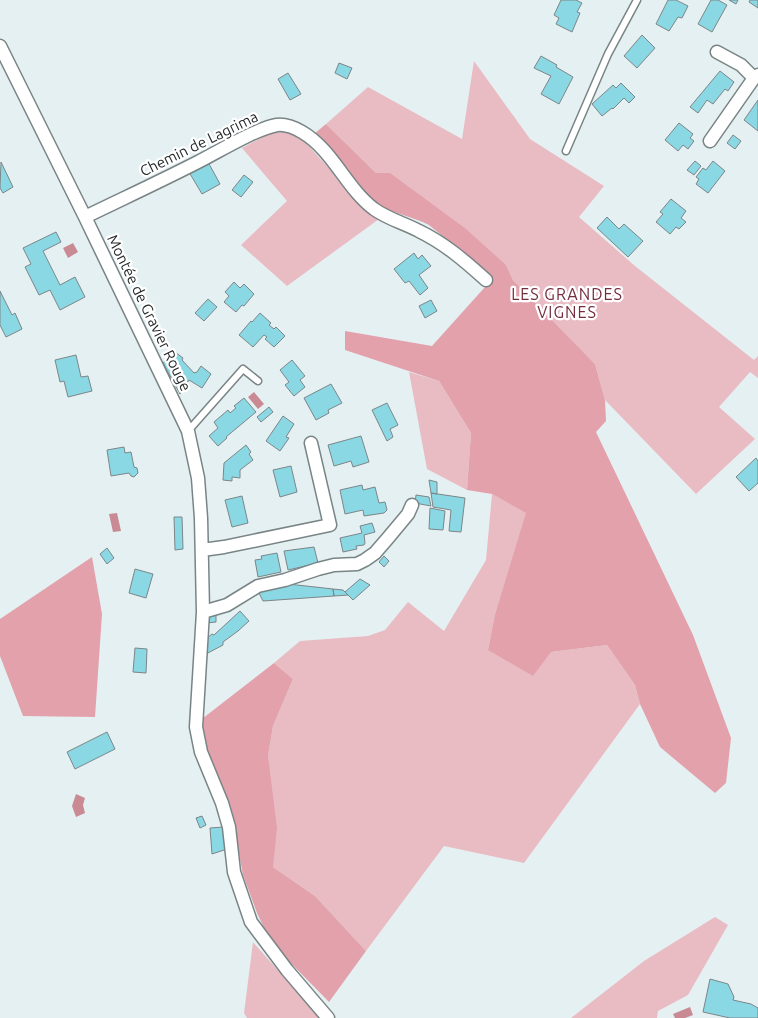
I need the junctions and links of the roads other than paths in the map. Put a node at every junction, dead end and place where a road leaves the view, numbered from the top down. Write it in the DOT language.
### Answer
graph roads {
  1 [pos="637,0"];
  2 [pos="0,46"];
  3 [pos="717,52"];
  4 [pos="756,77"];
  5 [pos="710,141"];
  6 [pos="566,151"];
  7 [pos="85,216"];
  8 [pos="486,280"];
  9 [pos="258,381"];
  10 [pos="188,431"];
  11 [pos="311,444"];
  12 [pos="412,505"];
  13 [pos="202,550"];
  14 [pos="203,612"];
  15 [pos="328,1018"];
  1 -- 6 [label="lane"];
  2 -- 7 [label="street, Montée de Gravier Rouge"];
  3 -- 4 [label="street"];
  4 -- 5 [label="street"];
  7 -- 8 [label="street, Chemin de Lagrima"];
  7 -- 10 [label="street, Montée de Gravier Rouge"];
  9 -- 10 [label="lane"];
  10 -- 13 [label="street, Montée de Gravier Rouge"];
  11 -- 13 [label="street"];
  12 -- 14 [label="street"];
  13 -- 14 [label="street, Montée de Gravier Rouge"];
  14 -- 15 [label="street, Montée de Gravier Rouge"];
}
